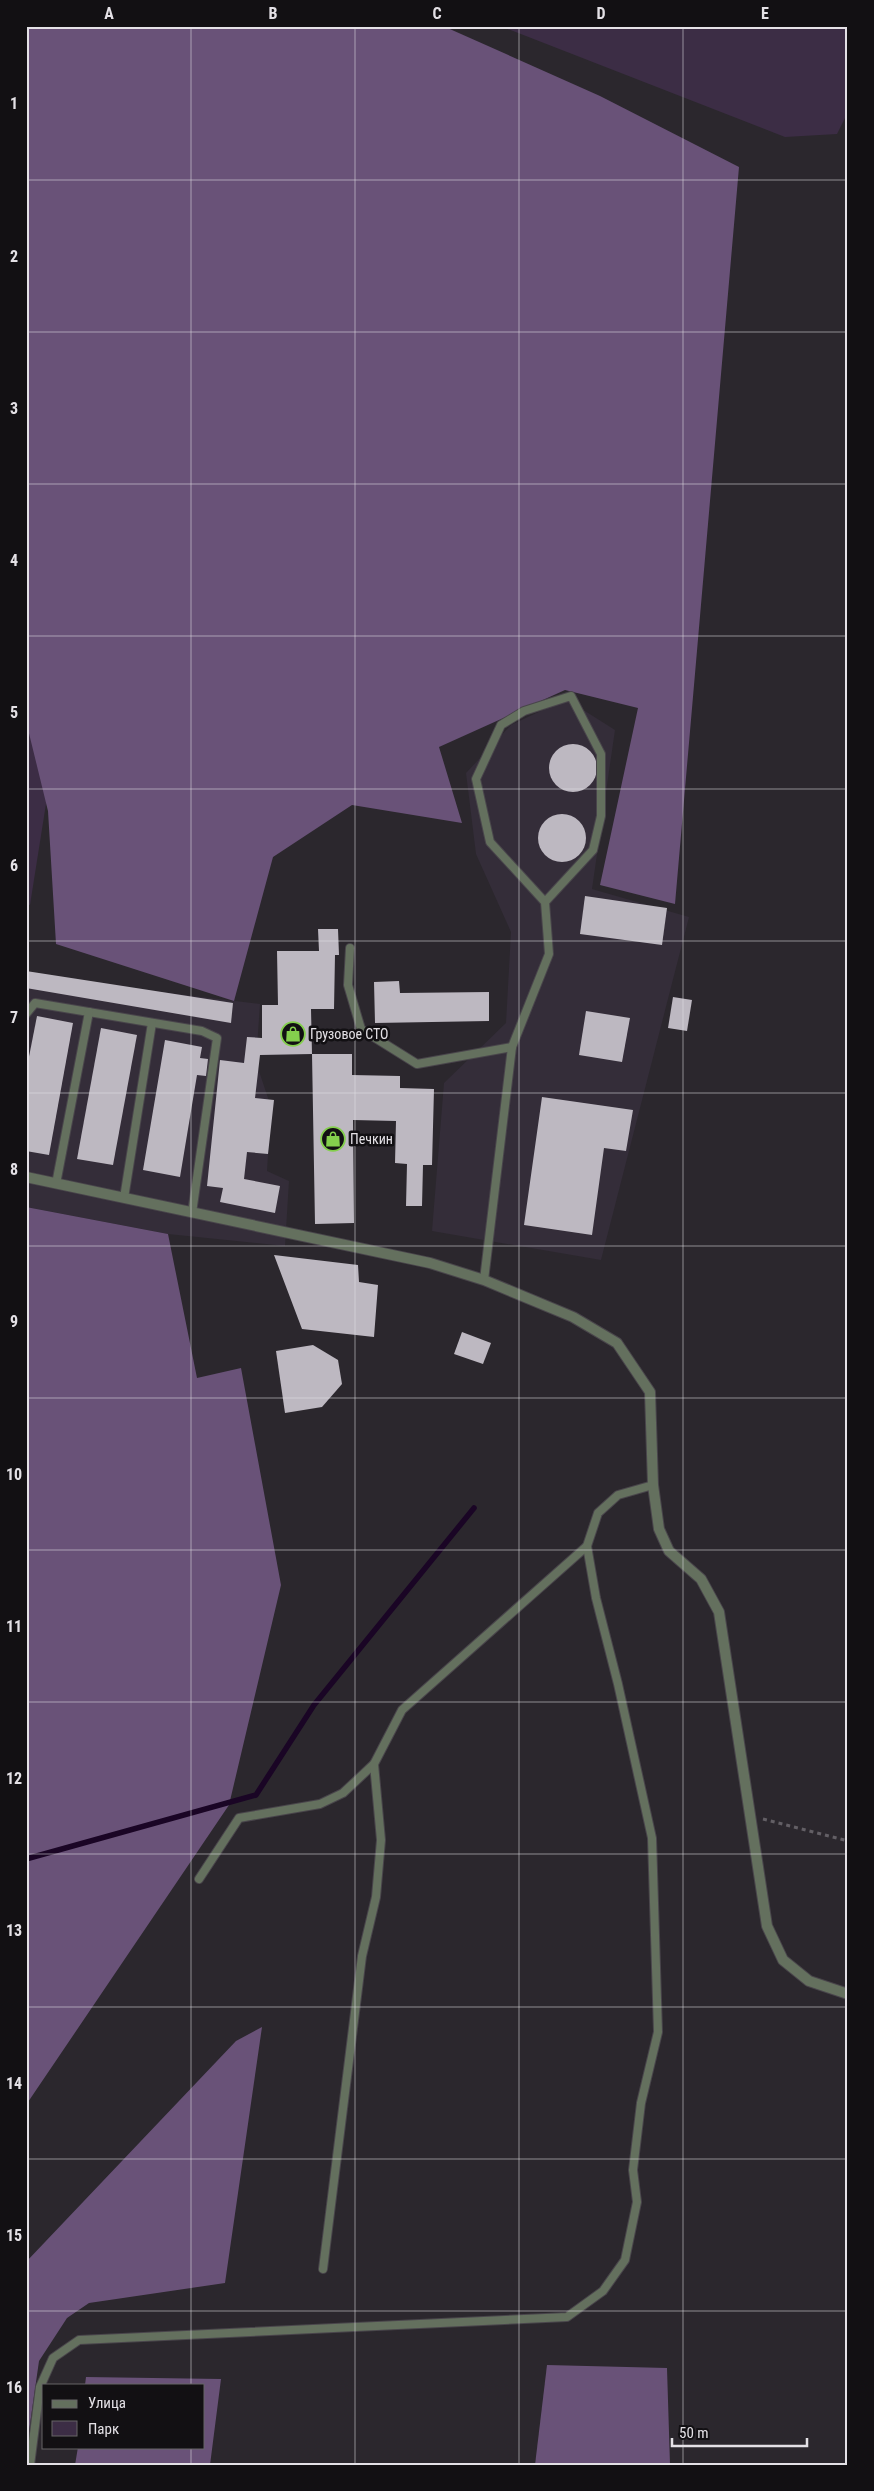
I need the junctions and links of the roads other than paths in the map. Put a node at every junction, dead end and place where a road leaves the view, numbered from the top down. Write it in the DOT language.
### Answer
graph roads {
  1 [pos="546,902"];
  2 [pos="350,948"];
  3 [pos="89,1012"];
  4 [pos="26,1014"];
  5 [pos="152,1023"];
  6 [pos="512,1047"];
  7 [pos="26,1177"];
  8 [pos="56,1184"];
  9 [pos="124,1198"];
  10 [pos="192,1213"];
  11 [pos="484,1280"];
  12 [pos="653,1485"];
  13 [pos="587,1546"];
  14 [pos="374,1764"];
  15 [pos="199,1879"];
  16 [pos="848,1994"];
  17 [pos="323,2269"];
  18 [pos="30,2465"];
  1 -- 1 [label="lane"];
  1 -- 6 [label="lane"];
  2 -- 6 [label="lane"];
  3 -- 4 [label="lane"];
  3 -- 5 [label="lane"];
  3 -- 8 [label="lane"];
  5 -- 9 [label="lane"];
  5 -- 10 [label="lane"];
  6 -- 11 [label="lane"];
  7 -- 8 [label="street"];
  8 -- 9 [label="street"];
  9 -- 10 [label="street"];
  10 -- 11 [label="street"];
  11 -- 12 [label="street"];
  12 -- 13 [label="lane"];
  12 -- 16 [label="street"];
  13 -- 14 [label="lane"];
  13 -- 18 [label="lane"];
  14 -- 15 [label="lane"];
  14 -- 17 [label="lane"];
}
